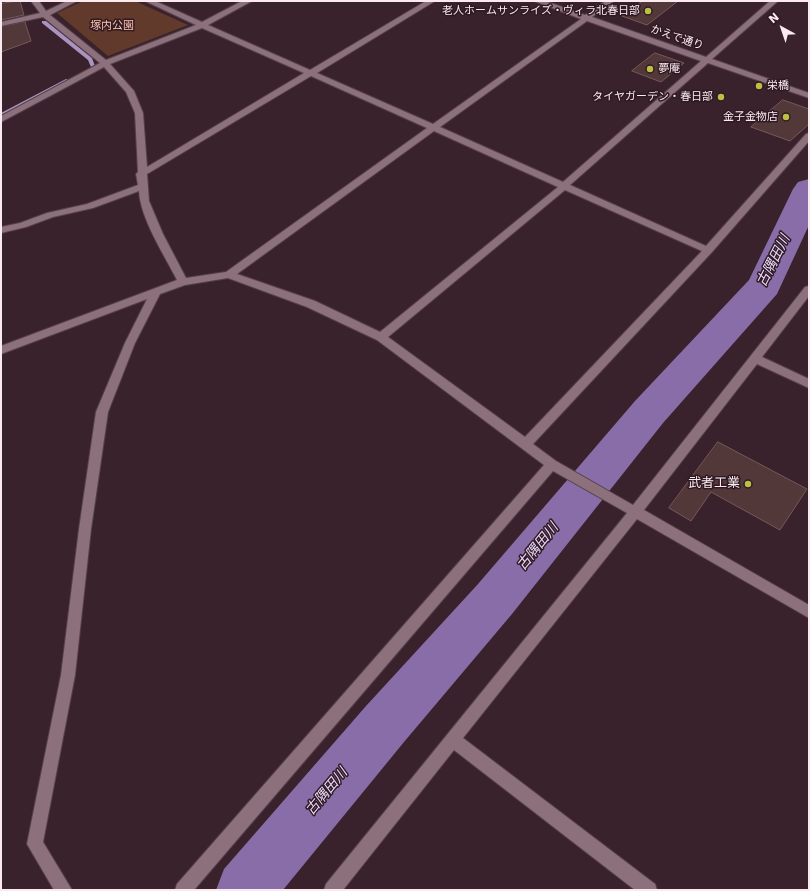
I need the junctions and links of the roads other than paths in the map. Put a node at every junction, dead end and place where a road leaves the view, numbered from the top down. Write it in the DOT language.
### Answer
graph roads {
  1 [pos="35,1"];
  2 [pos="73,1"];
  3 [pos="149,1"];
  4 [pos="248,1"];
  5 [pos="431,1"];
  6 [pos="538,1"];
  7 [pos="610,1"];
  8 [pos="774,1"];
  9 [pos="45,14"];
  10 [pos="586,18"];
  11 [pos="1,24"];
  12 [pos="202,25"];
  13 [pos="706,60"];
  14 [pos="106,63"];
  15 [pos="310,73"];
  16 [pos="809,96"];
  17 [pos="1,119"];
  18 [pos="434,128"];
  19 [pos="809,136"];
  20 [pos="141,174"];
  21 [pos="564,186"];
  22 [pos="142,187"];
  23 [pos="1,230"];
  24 [pos="708,250"];
  25 [pos="229,275"];
  26 [pos="183,282"];
  27 [pos="809,289"];
  28 [pos="156,292"];
  29 [pos="381,337"];
  30 [pos="1,350"];
  31 [pos="755,358"];
  32 [pos="809,384"];
  33 [pos="525,445"];
  34 [pos="552,464"];
  35 [pos="635,512"];
  36 [pos="809,612"];
  37 [pos="452,739"];
  38 [pos="64,890"];
  39 [pos="183,890"];
  40 [pos="332,890"];
  41 [pos="649,890"];
  1 -- 9 [label="street"];
  2 -- 9 [label="street"];
  3 -- 12 [label="street"];
  4 -- 12 [label="street"];
  5 -- 15 [label="street"];
  6 -- 10 [label="street, かえで通り"];
  7 -- 10 [label="street"];
  8 -- 13 [label="street"];
  9 -- 11 [label="street"];
  9 -- 14 [label="street"];
  10 -- 13 [label="street, かえで通り"];
  10 -- 18 [label="street"];
  12 -- 14 [label="street"];
  12 -- 15 [label="street"];
  13 -- 16 [label="street, かえで通り"];
  13 -- 21 [label="street"];
  14 -- 17 [label="street"];
  14 -- 20 [label="street"];
  15 -- 18 [label="street"];
  15 -- 20 [label="street"];
  18 -- 21 [label="street"];
  18 -- 25 [label="street"];
  19 -- 24 [label="street"];
  20 -- 22 [label="street"];
  21 -- 24 [label="street"];
  21 -- 29 [label="street"];
  22 -- 23 [label="street"];
  22 -- 26 [label="street"];
  24 -- 33 [label="street"];
  25 -- 26 [label="street"];
  25 -- 29 [label="street"];
  26 -- 28 [label="street"];
  27 -- 31 [label="street"];
  28 -- 30 [label="street"];
  28 -- 38 [label="street"];
  29 -- 33 [label="street"];
  31 -- 32 [label="street"];
  31 -- 35 [label="street"];
  33 -- 34 [label="street"];
  34 -- 35 [label="street"];
  34 -- 39 [label="street"];
  35 -- 36 [label="street"];
  35 -- 37 [label="street"];
  37 -- 40 [label="street"];
  37 -- 41 [label="street"];
}
